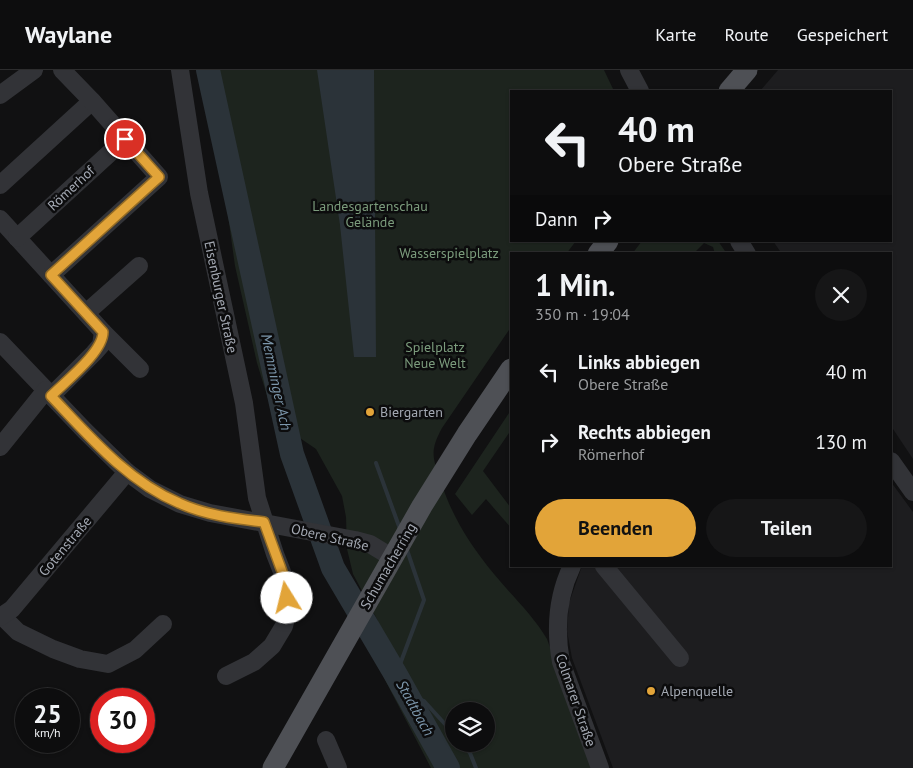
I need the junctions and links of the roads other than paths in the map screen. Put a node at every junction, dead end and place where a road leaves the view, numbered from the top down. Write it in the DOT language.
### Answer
graph roads {
  1 [pos="34,70"];
  2 [pos="62,70"];
  3 [pos="180,70"];
  4 [pos="629,70"];
  5 [pos="747,70"];
  6 [pos="639,90"];
  7 [pos="730,90"];
  8 [pos="0,95"];
  9 [pos="92,101"];
  10 [pos="125,139"];
  11 [pos="0,185"];
  12 [pos="0,219"];
  13 [pos="17,238"];
  14 [pos="607,242"];
  15 [pos="600,252"];
  16 [pos="139,266"];
  17 [pos="51,275"];
  18 [pos="86,313"];
  19 [pos="103,332"];
  20 [pos="0,342"];
  21 [pos="140,369"];
  22 [pos="510,370"];
  23 [pos="49,393"];
  24 [pos="0,447"];
  25 [pos="892,462"];
  26 [pos="127,472"];
  27 [pos="913,492"];
  28 [pos="264,522"];
  29 [pos="396,552"];
  30 [pos="572,567"];
  31 [pos="605,567"];
  32 [pos="1,617"];
  33 [pos="163,624"];
  34 [pos="680,658"];
  35 [pos="226,676"];
  36 [pos="326,740"];
  37 [pos="273,768"];
  38 [pos="338,768"];
  39 [pos="600,768"];
  1 -- 8 [label="street"];
  2 -- 9 [label="street"];
  3 -- 28 [label="street, Eisenburger Straße"];
  4 -- 6 [label="street"];
  5 -- 7 [label="main road"];
  9 -- 10 [label="street"];
  9 -- 11 [label="street"];
  10 -- 13 [label="street, Römerhof"];
  10 -- 17 [label="street"];
  12 -- 13 [label="street"];
  13 -- 17 [label="street"];
  14 -- 15 [label="main road"];
  16 -- 18 [label="street"];
  17 -- 18 [label="street"];
  18 -- 19 [label="street"];
  19 -- 21 [label="street"];
  19 -- 23 [label="street"];
  20 -- 23 [label="street, Obere Straße"];
  22 -- 29 [label="main road, Schumacherring"];
  23 -- 24 [label="street"];
  23 -- 26 [label="street, Obere Straße"];
  25 -- 27 [label="street"];
  26 -- 28 [label="street, Obere Straße"];
  26 -- 32 [label="street, Gotenstraße"];
  28 -- 29 [label="street, Obere Straße"];
  28 -- 35 [label="street, Obere Straße"];
  29 -- 37 [label="main road, Schumacherring"];
  30 -- 39 [label="street, Colmarer Straße"];
  31 -- 34 [label="street"];
  32 -- 33 [label="street"];
  36 -- 38 [label="street"];
}
